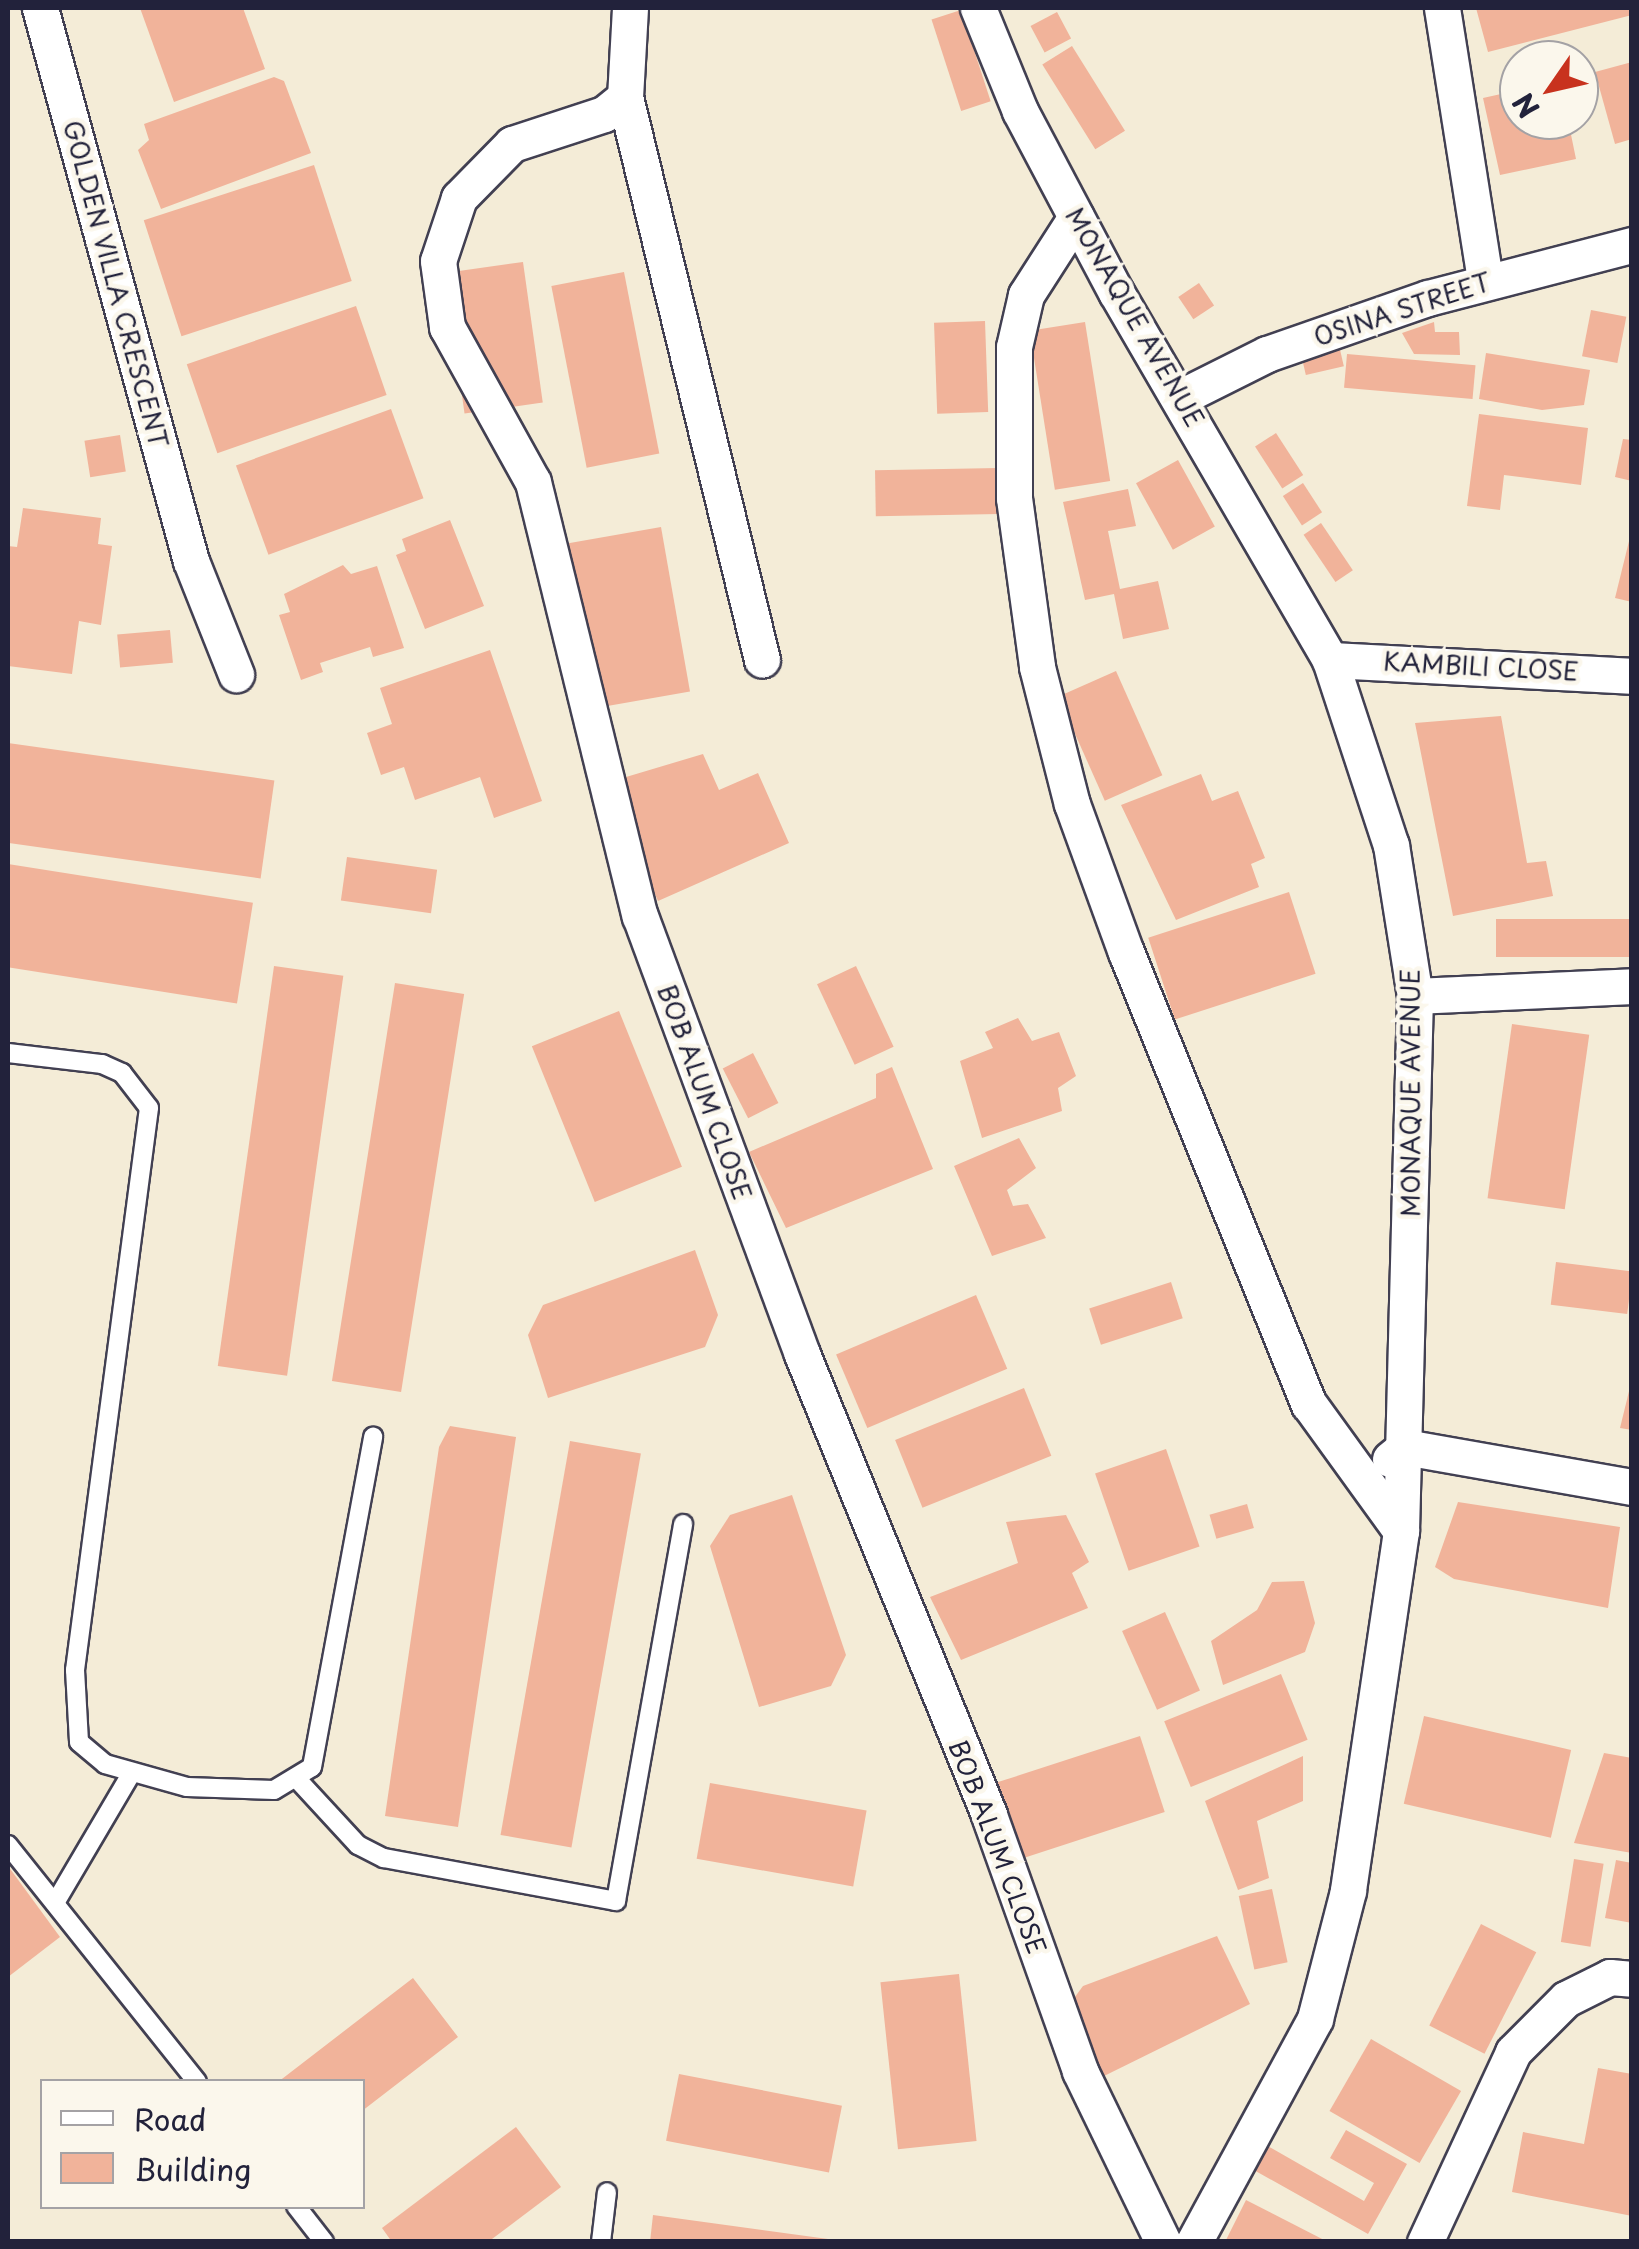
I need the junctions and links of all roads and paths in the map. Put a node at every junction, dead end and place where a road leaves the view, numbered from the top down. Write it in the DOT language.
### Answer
graph roads {
  1 [pos="40,8"];
  2 [pos="630,8"];
  3 [pos="978,8"];
  4 [pos="1442,8"];
  5 [pos="625,96"];
  6 [pos="1076,217"];
  7 [pos="1632,245"];
  8 [pos="1485,280"];
  9 [pos="1181,397"];
  10 [pos="762,660"];
  11 [pos="1330,660"];
  12 [pos="236,674"];
  13 [pos="1632,676"];
  14 [pos="1632,986"];
  15 [pos="1415,996"];
  16 [pos="8,1053"];
  17 [pos="373,1437"];
  18 [pos="1406,1447"];
  19 [pos="1364,1480"];
  20 [pos="1632,1487"];
  21 [pos="683,1524"];
  22 [pos="1401,1530"];
  23 [pos="131,1774"];
  24 [pos="297,1779"];
  25 [pos="8,1845"];
  26 [pos="55,1903"];
  27 [pos="1632,1979"];
  28 [pos="195,2079"];
  29 [pos="607,2192"];
  30 [pos="298,2209"];
  31 [pos="324,2242"];
  32 [pos="601,2242"];
  33 [pos="1163,2242"];
  34 [pos="1194,2242"];
  35 [pos="1425,2242"];
  1 -- 12 [label="street, GOLDEN VILLA CRESCENT"];
  2 -- 5 [label="street"];
  3 -- 6 [label="street, MONAQUE AVENUE"];
  4 -- 8 [label="street"];
  5 -- 10 [label="street"];
  5 -- 33 [label="street, BOB ALUM CLOSE"];
  6 -- 9 [label="street, MONAQUE AVENUE"];
  6 -- 19 [label="street"];
  7 -- 8 [label="street, OSINA STREET"];
  8 -- 9 [label="street, OSINA STREET"];
  9 -- 11 [label="street, MONAQUE AVENUE"];
  11 -- 13 [label="street, KAMBILI CLOSE"];
  11 -- 15 [label="street, MONAQUE AVENUE"];
  14 -- 15 [label="street"];
  15 -- 18 [label="street, MONAQUE AVENUE"];
  16 -- 23 [label="lane"];
  17 -- 24 [label="lane"];
  18 -- 19 [label="street"];
  18 -- 20 [label="street"];
  18 -- 22 [label="street, MONAQUE AVENUE"];
  19 -- 22 [label="street"];
  21 -- 24 [label="lane"];
  22 -- 34 [label="street, MONAQUE AVENUE"];
  23 -- 24 [label="lane"];
  23 -- 26 [label="lane"];
  25 -- 26 [label="lane"];
  26 -- 28 [label="lane"];
  27 -- 35 [label="street"];
  29 -- 32 [label="lane"];
  30 -- 31 [label="lane"];
}
